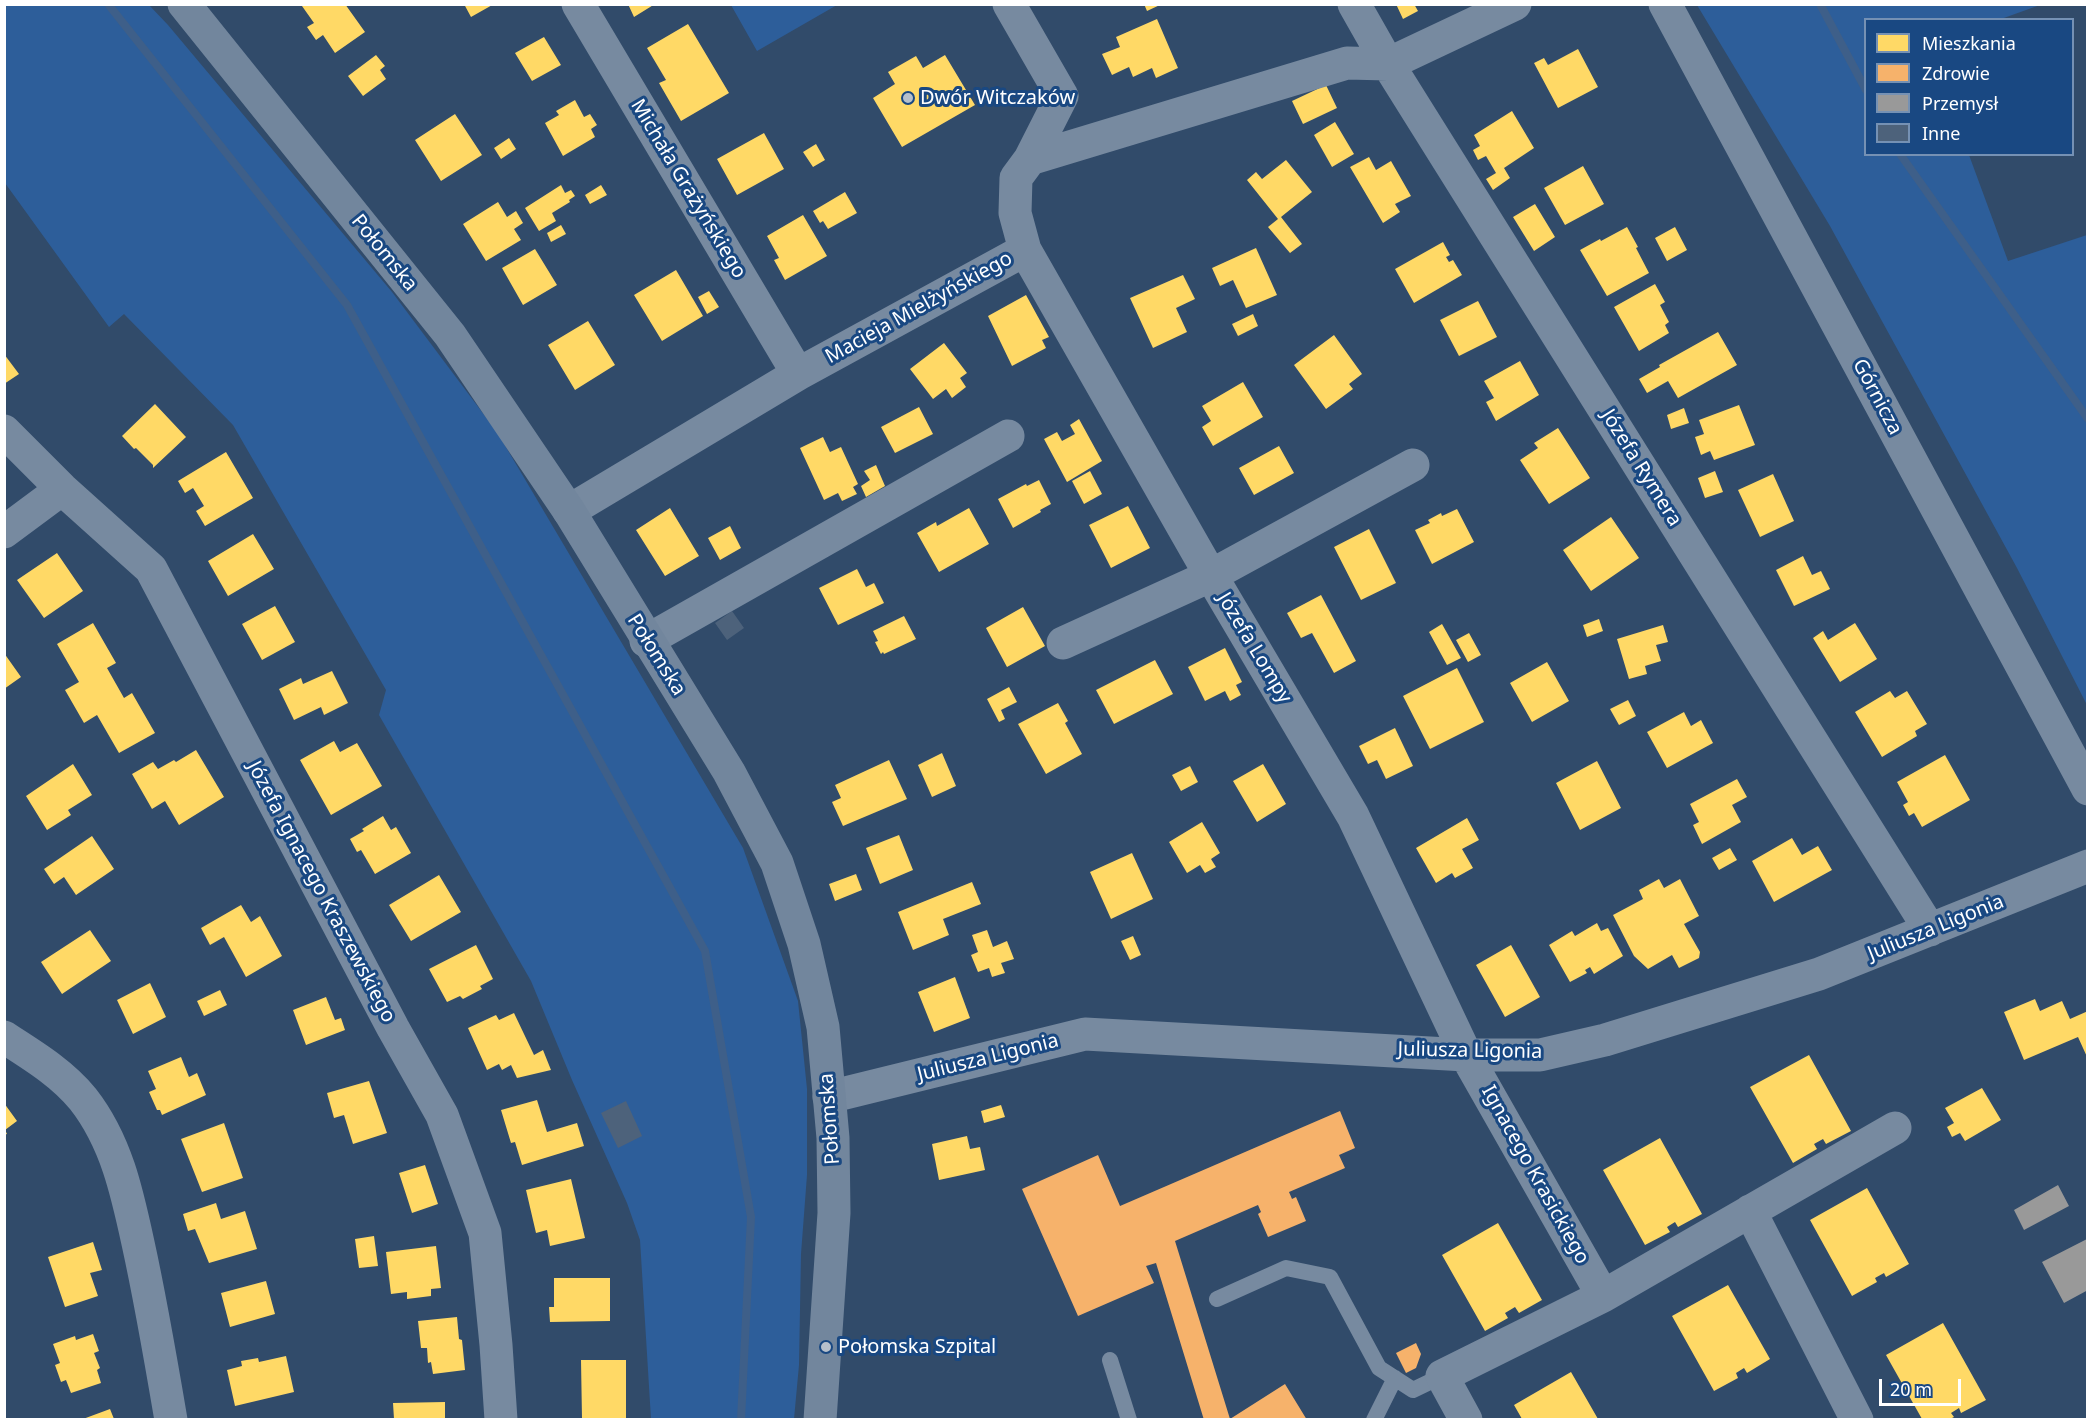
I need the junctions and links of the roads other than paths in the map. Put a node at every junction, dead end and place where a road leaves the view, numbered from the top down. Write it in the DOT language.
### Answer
graph roads {
  1 [pos="184,4"];
  2 [pos="578,4"];
  3 [pos="1009,4"];
  4 [pos="1354,4"];
  5 [pos="1515,4"];
  6 [pos="1665,4"];
  7 [pos="1388,64"];
  8 [pos="1030,159"];
  9 [pos="1025,250"];
  10 [pos="798,374"];
  11 [pos="4,431"];
  12 [pos="1008,436"];
  13 [pos="1413,465"];
  14 [pos="62,489"];
  15 [pos="568,511"];
  16 [pos="4,532"];
  17 [pos="1210,576"];
  18 [pos="646,641"];
  19 [pos="1063,643"];
  20 [pos="2088,789"];
  21 [pos="2088,866"];
  22 [pos="1930,930"];
  23 [pos="4,1036"];
  24 [pos="1466,1055"];
  25 [pos="829,1097"];
  26 [pos="1895,1128"];
  27 [pos="1750,1211"];
  28 [pos="1603,1296"];
  29 [pos="1217,1299"];
  30 [pos="1110,1360"];
  31 [pos="1442,1376"];
  32 [pos="1395,1378"];
  33 [pos="171,1419"];
  34 [pos="501,1419"];
  35 [pos="820,1419"];
  36 [pos="1129,1419"];
  37 [pos="1374,1419"];
  38 [pos="1466,1419"];
  39 [pos="1857,1419"];
  1 -- 15 [label="street, Połomska"];
  2 -- 10 [label="street, Michała Grażyńskiego"];
  3 -- 8 [label="street"];
  4 -- 7 [label="street, Józefa Rymera"];
  5 -- 7 [label="street"];
  6 -- 20 [label="street, Górnicza"];
  7 -- 8 [label="street"];
  7 -- 22 [label="street, Józefa Rymera"];
  8 -- 9 [label="street, Macieja Mielżyńskiego"];
  9 -- 10 [label="street, Macieja Mielżyńskiego"];
  9 -- 17 [label="street, Józefa Lompy"];
  10 -- 15 [label="street, Macieja Mielżyńskiego"];
  11 -- 14 [label="street, Józefa Ignacego Kraszewskiego"];
  12 -- 18 [label="street"];
  13 -- 17 [label="street"];
  14 -- 16 [label="street"];
  14 -- 34 [label="street, Józefa Ignacego Kraszewskiego"];
  15 -- 18 [label="street, Połomska"];
  17 -- 19 [label="street"];
  17 -- 24 [label="street, Józefa Lompy"];
  18 -- 25 [label="street, Połomska"];
  21 -- 22 [label="street, Juliusza Ligonia"];
  22 -- 24 [label="street, Juliusza Ligonia"];
  23 -- 33 [label="street"];
  24 -- 25 [label="street, Juliusza Ligonia"];
  24 -- 28 [label="street, Ignacego Krasickiego"];
  25 -- 35 [label="street, Połomska"];
  26 -- 27 [label="street"];
  27 -- 28 [label="street"];
  27 -- 39 [label="street"];
  28 -- 31 [label="street"];
  29 -- 32 [label="lane"];
  30 -- 36 [label="lane"];
  31 -- 32 [label="lane"];
  31 -- 38 [label="street"];
  32 -- 37 [label="lane"];
}
